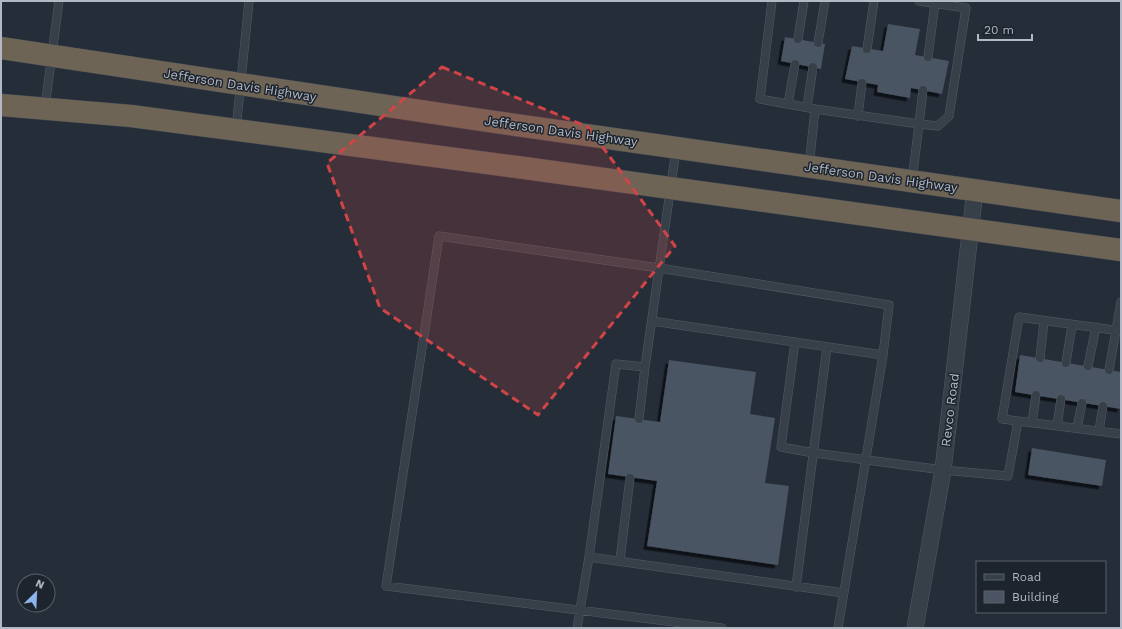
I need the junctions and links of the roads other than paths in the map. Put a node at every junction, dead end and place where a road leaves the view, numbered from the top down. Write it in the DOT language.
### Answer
graph roads {
  1 [pos="59,1"];
  2 [pos="249,1"];
  3 [pos="772,1"];
  4 [pos="804,1"];
  5 [pos="825,1"];
  6 [pos="874,1"];
  7 [pos="919,1"];
  8 [pos="935,3"];
  9 [pos="798,39"];
  10 [pos="818,43"];
  11 [pos="1,48"];
  12 [pos="867,49"];
  13 [pos="51,55"];
  14 [pos="928,57"];
  15 [pos="795,64"];
  16 [pos="813,67"];
  17 [pos="862,83"];
  18 [pos="241,85"];
  19 [pos="923,90"];
  20 [pos="788,104"];
  21 [pos="1,105"];
  22 [pos="806,107"];
  23 [pos="45,108"];
  24 [pos="815,109"];
  25 [pos="858,116"];
  26 [pos="919,124"];
  27 [pos="236,130"];
  28 [pos="676,148"];
  29 [pos="809,167"];
  30 [pos="912,181"];
  31 [pos="670,188"];
  32 [pos="975,190"];
  33 [pos="1121,211"];
  34 [pos="970,229"];
  35 [pos="1121,250"];
  36 [pos="659,268"];
  37 [pos="1121,302"];
  38 [pos="652,321"];
  39 [pos="1044,321"];
  40 [pos="1072,324"];
  41 [pos="1096,327"];
  42 [pos="1119,331"];
  43 [pos="795,342"];
  44 [pos="828,347"];
  45 [pos="883,355"];
  46 [pos="1040,358"];
  47 [pos="1066,363"];
  48 [pos="1088,366"];
  49 [pos="645,367"];
  50 [pos="1109,370"];
  51 [pos="1036,395"];
  52 [pos="1061,399"];
  53 [pos="1082,403"];
  54 [pos="1103,406"];
  55 [pos="639,419"];
  56 [pos="1018,421"];
  57 [pos="1032,423"];
  58 [pos="1057,426"];
  59 [pos="1077,428"];
  60 [pos="1098,431"];
  61 [pos="1121,434"];
  62 [pos="814,453"];
  63 [pos="866,459"];
  64 [pos="943,470"];
  65 [pos="630,478"];
  66 [pos="589,557"];
  67 [pos="620,560"];
  68 [pos="796,587"];
  69 [pos="844,593"];
  70 [pos="580,610"];
  71 [pos="578,628"];
  72 [pos="722,628"];
  73 [pos="838,628"];
  74 [pos="915,628"];
  1 -- 13 [label="lane"];
  2 -- 18 [label="lane"];
  3 -- 20 [label="lane"];
  4 -- 9 [label="lane"];
  5 -- 10 [label="lane"];
  6 -- 12 [label="lane"];
  7 -- 8 [label="lane"];
  8 -- 14 [label="lane"];
  8 -- 26 [label="lane"];
  11 -- 13 [label="highway, Jefferson Davis Highway"];
  13 -- 18 [label="highway, Jefferson Davis Highway"];
  13 -- 23 [label="lane"];
  15 -- 20 [label="lane"];
  16 -- 22 [label="lane"];
  17 -- 25 [label="lane"];
  18 -- 27 [label="lane"];
  18 -- 28 [label="highway, Jefferson Davis Highway"];
  19 -- 26 [label="lane"];
  20 -- 22 [label="lane"];
  21 -- 23 [label="highway"];
  22 -- 24 [label="lane"];
  23 -- 27 [label="highway"];
  24 -- 25 [label="lane"];
  24 -- 29 [label="lane"];
  25 -- 26 [label="lane"];
  26 -- 30 [label="lane"];
  27 -- 31 [label="highway"];
  28 -- 29 [label="highway, Jefferson Davis Highway"];
  28 -- 31 [label="lane"];
  29 -- 30 [label="highway, Jefferson Davis Highway"];
  30 -- 32 [label="highway, Jefferson Davis Highway"];
  31 -- 34 [label="highway"];
  31 -- 36 [label="lane"];
  32 -- 33 [label="highway, Jefferson Davis Highway"];
  32 -- 34 [label="street, Revco Road"];
  34 -- 35 [label="highway"];
  34 -- 64 [label="street, Revco Road"];
  36 -- 38 [label="lane"];
  36 -- 45 [label="lane"];
  36 -- 70 [label="lane"];
  37 -- 42 [label="lane"];
  38 -- 43 [label="lane"];
  38 -- 49 [label="lane"];
  39 -- 40 [label="lane"];
  39 -- 46 [label="lane"];
  39 -- 56 [label="lane"];
  40 -- 41 [label="lane"];
  40 -- 47 [label="lane"];
  41 -- 42 [label="lane"];
  41 -- 48 [label="lane"];
  42 -- 50 [label="lane"];
  43 -- 44 [label="lane"];
  43 -- 62 [label="lane"];
  44 -- 45 [label="lane"];
  44 -- 62 [label="lane"];
  45 -- 63 [label="lane"];
  49 -- 55 [label="lane"];
  49 -- 66 [label="lane"];
  51 -- 57 [label="lane"];
  52 -- 58 [label="lane"];
  53 -- 59 [label="lane"];
  54 -- 60 [label="lane"];
  56 -- 57 [label="lane"];
  56 -- 64 [label="lane"];
  57 -- 58 [label="lane"];
  58 -- 59 [label="lane"];
  59 -- 60 [label="lane"];
  60 -- 61 [label="lane"];
  62 -- 63 [label="lane"];
  62 -- 68 [label="lane"];
  63 -- 64 [label="lane"];
  63 -- 69 [label="lane"];
  64 -- 74 [label="street, Revco Road"];
  65 -- 67 [label="lane"];
  66 -- 67 [label="lane"];
  66 -- 70 [label="lane"];
  67 -- 68 [label="lane"];
  68 -- 69 [label="lane"];
  69 -- 73 [label="lane"];
  70 -- 71 [label="lane"];
  70 -- 72 [label="lane"];
}
